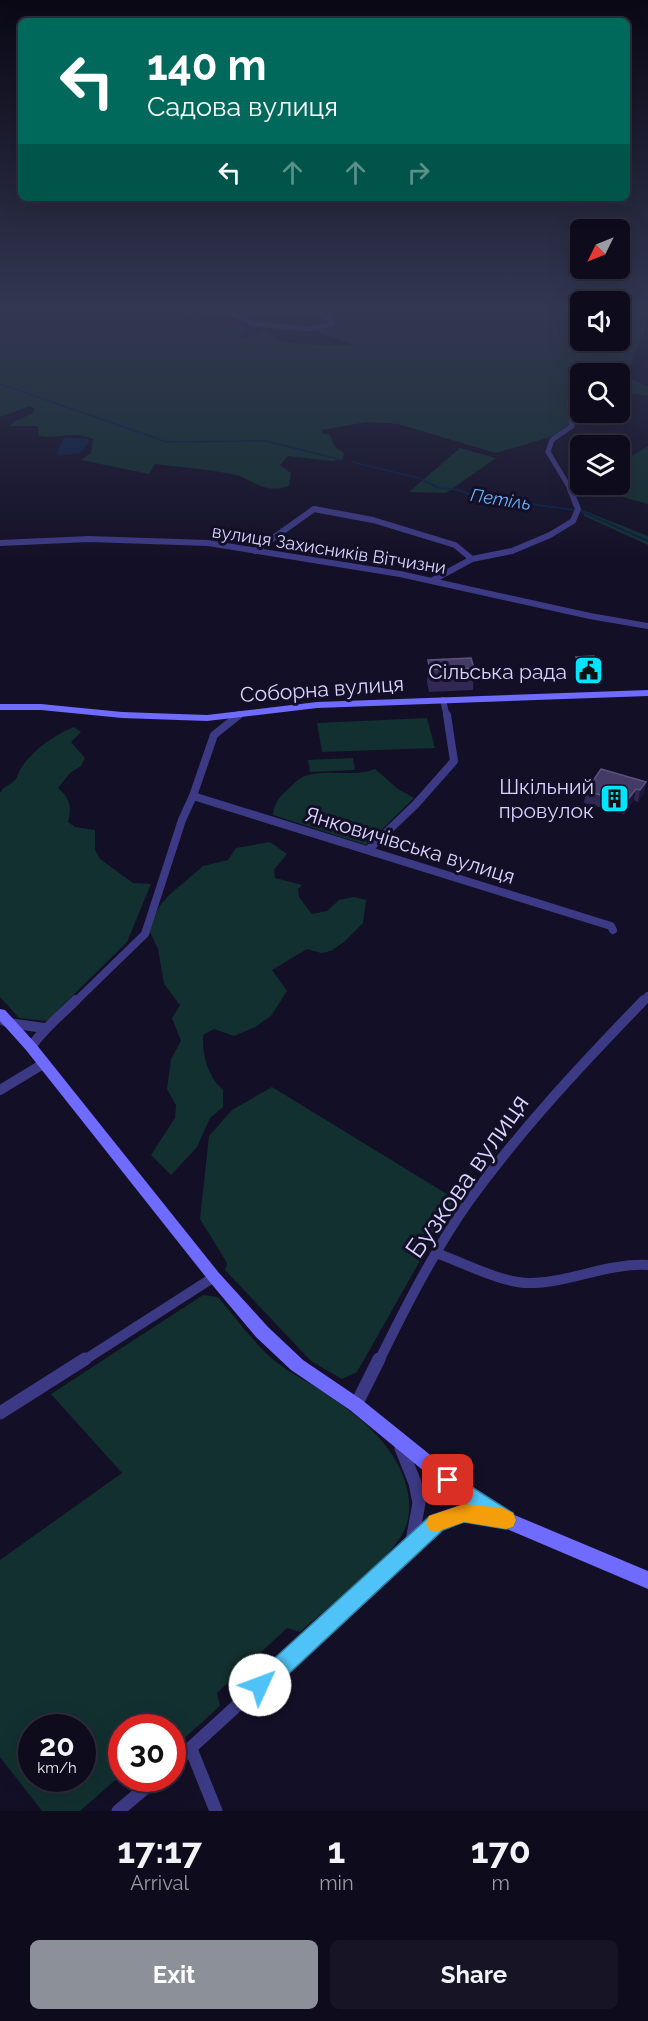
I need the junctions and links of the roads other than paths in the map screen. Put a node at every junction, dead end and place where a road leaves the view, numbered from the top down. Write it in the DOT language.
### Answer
graph roads {
  1 [pos="572,423"];
  2 [pos="0,543"];
  3 [pos="255,551"];
  4 [pos="472,559"];
  5 [pos="433,580"];
  6 [pos="648,626"];
  7 [pos="648,693"];
  8 [pos="443,700"];
  9 [pos="0,707"];
  10 [pos="240,715"];
  11 [pos="193,796"];
  12 [pos="368,850"];
  13 [pos="613,930"];
  14 [pos="648,996"];
  15 [pos="3,1018"];
  16 [pos="44,1028"];
  17 [pos="31,1047"];
  18 [pos="43,1064"];
  19 [pos="0,1090"];
  20 [pos="436,1253"];
  21 [pos="648,1265"];
  22 [pos="214,1277"];
  23 [pos="356,1405"];
  24 [pos="0,1413"];
  25 [pos="395,1437"];
  26 [pos="506,1520"];
  27 [pos="411,1546"];
  28 [pos="648,1580"];
  29 [pos="190,1749"];
  30 [pos="186,1753"];
  31 [pos="141,1792"];
  32 [pos="118,1811"];
  33 [pos="216,1811"];
  1 -- 4 [label="street"];
  2 -- 3 [label="street, вулиця Захисників Вітчизни"];
  3 -- 4 [label="street"];
  3 -- 5 [label="street, вулиця Захисників Вітчизни"];
  4 -- 5 [label="street"];
  5 -- 6 [label="street, вулиця Захисників Вітчизни"];
  7 -- 8 [label="street, Соборна вулиця"];
  8 -- 10 [label="street, Соборна вулиця"];
  8 -- 12 [label="street"];
  9 -- 10 [label="street, Соборна вулиця"];
  10 -- 11 [label="street"];
  11 -- 12 [label="street, Янковичівська вулиця"];
  11 -- 16 [label="street"];
  12 -- 13 [label="street, Янковичівська вулиця"];
  14 -- 20 [label="street, Бузкова вулиця"];
  15 -- 16 [label="street"];
  15 -- 17 [label="street"];
  16 -- 17 [label="street"];
  17 -- 18 [label="street"];
  18 -- 19 [label="street"];
  18 -- 22 [label="street"];
  20 -- 21 [label="street"];
  20 -- 23 [label="street, Бузкова вулиця"];
  22 -- 23 [label="street"];
  22 -- 24 [label="street"];
  23 -- 25 [label="street"];
  25 -- 26 [label="street"];
  25 -- 27 [label="street"];
  26 -- 27 [label="street"];
  26 -- 28 [label="street"];
  27 -- 29 [label="street"];
  29 -- 30 [label="street"];
  29 -- 33 [label="street"];
  31 -- 32 [label="street"];
}
